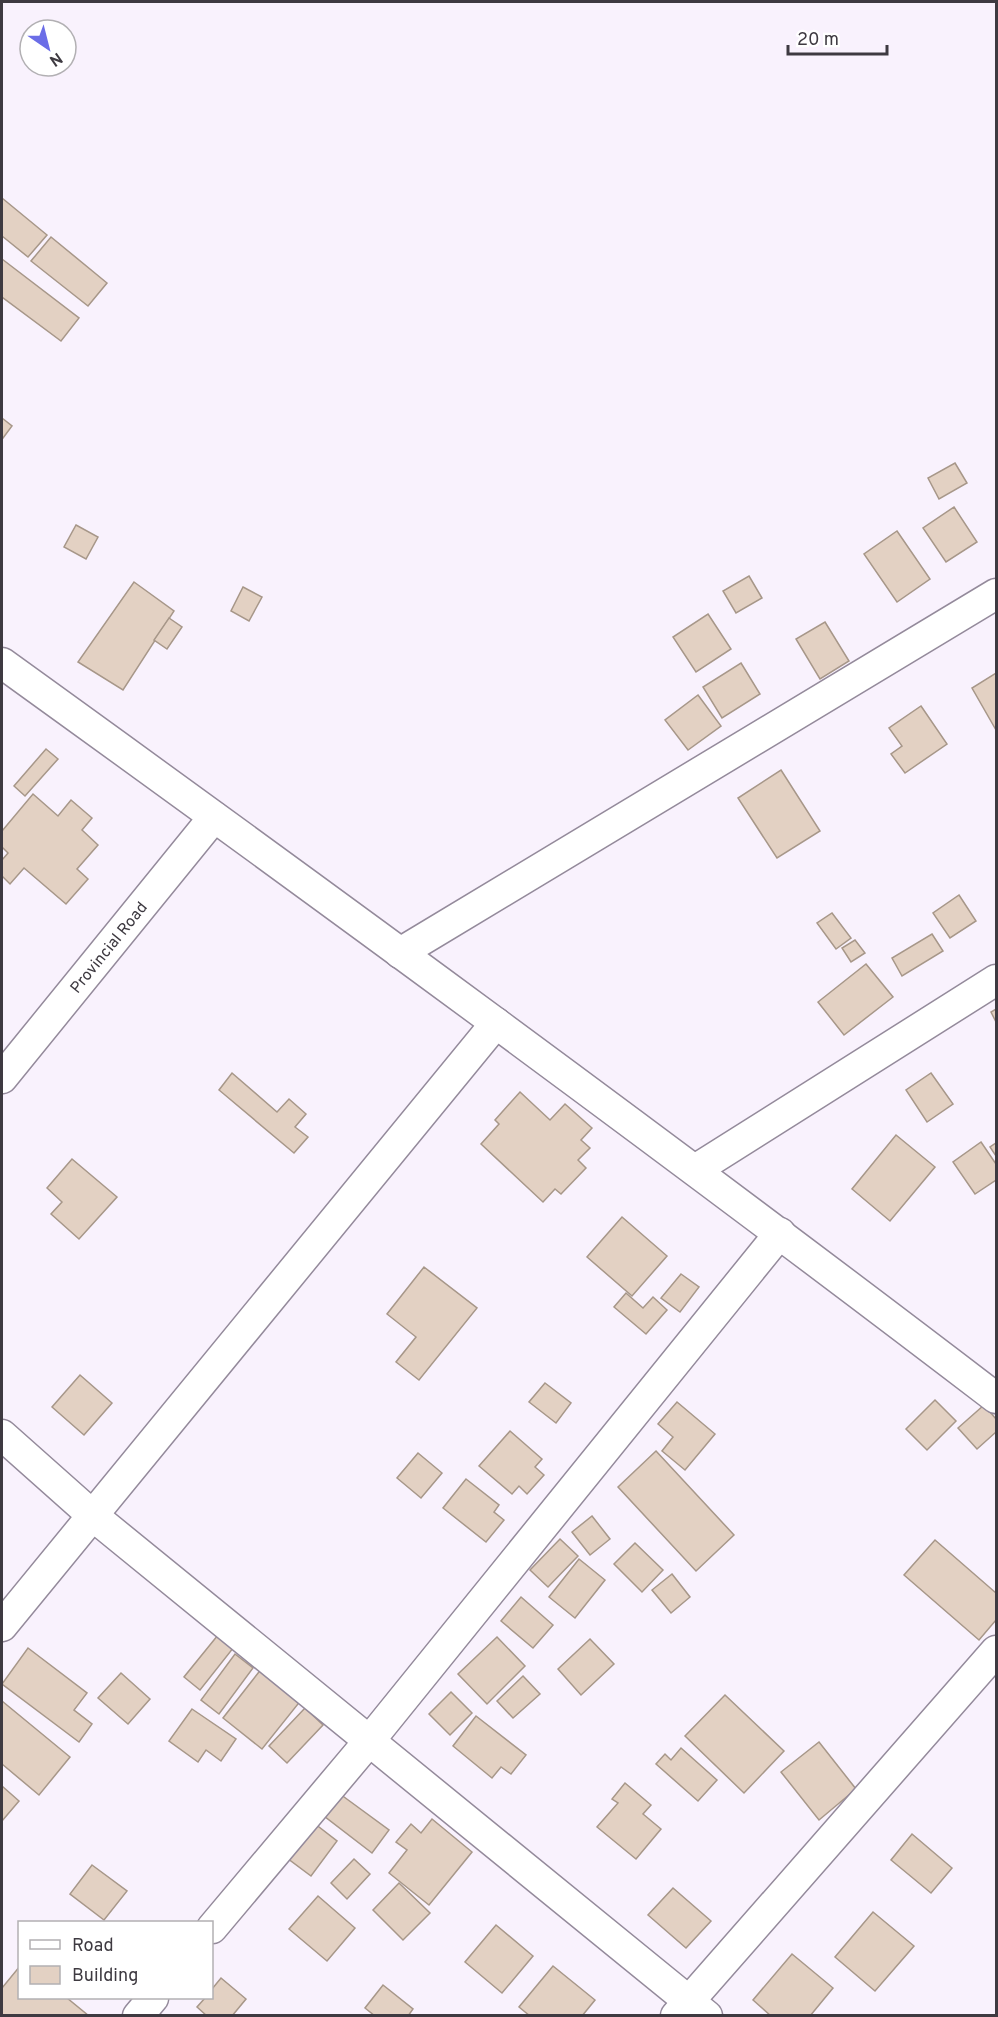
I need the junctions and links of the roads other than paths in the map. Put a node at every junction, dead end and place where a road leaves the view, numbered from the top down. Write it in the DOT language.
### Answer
graph roads {
  1 [pos="996,594"];
  2 [pos="2,663"];
  3 [pos="214,817"];
  4 [pos="400,953"];
  5 [pos="996,980"];
  6 [pos="496,1023"];
  7 [pos="2,1078"];
  8 [pos="695,1170"];
  9 [pos="780,1233"];
  10 [pos="996,1398"];
  11 [pos="2,1435"];
  12 [pos="92,1515"];
  13 [pos="2,1626"];
  14 [pos="996,1651"];
  15 [pos="370,1740"];
  16 [pos="213,1927"];
  17 [pos="152,1999"];
  18 [pos="691,2011"];
  19 [pos="138,2016"];
  1 -- 4 [label="street"];
  2 -- 3 [label="street"];
  3 -- 4 [label="street"];
  3 -- 7 [label="street, Provincial Road"];
  4 -- 6 [label="street"];
  5 -- 8 [label="street"];
  6 -- 8 [label="street"];
  6 -- 12 [label="street"];
  8 -- 9 [label="street"];
  9 -- 10 [label="street"];
  9 -- 15 [label="street"];
  11 -- 12 [label="street"];
  12 -- 13 [label="street"];
  12 -- 15 [label="street"];
  14 -- 18 [label="street"];
  15 -- 16 [label="street"];
  15 -- 18 [label="street"];
  17 -- 19 [label="street"];
}
